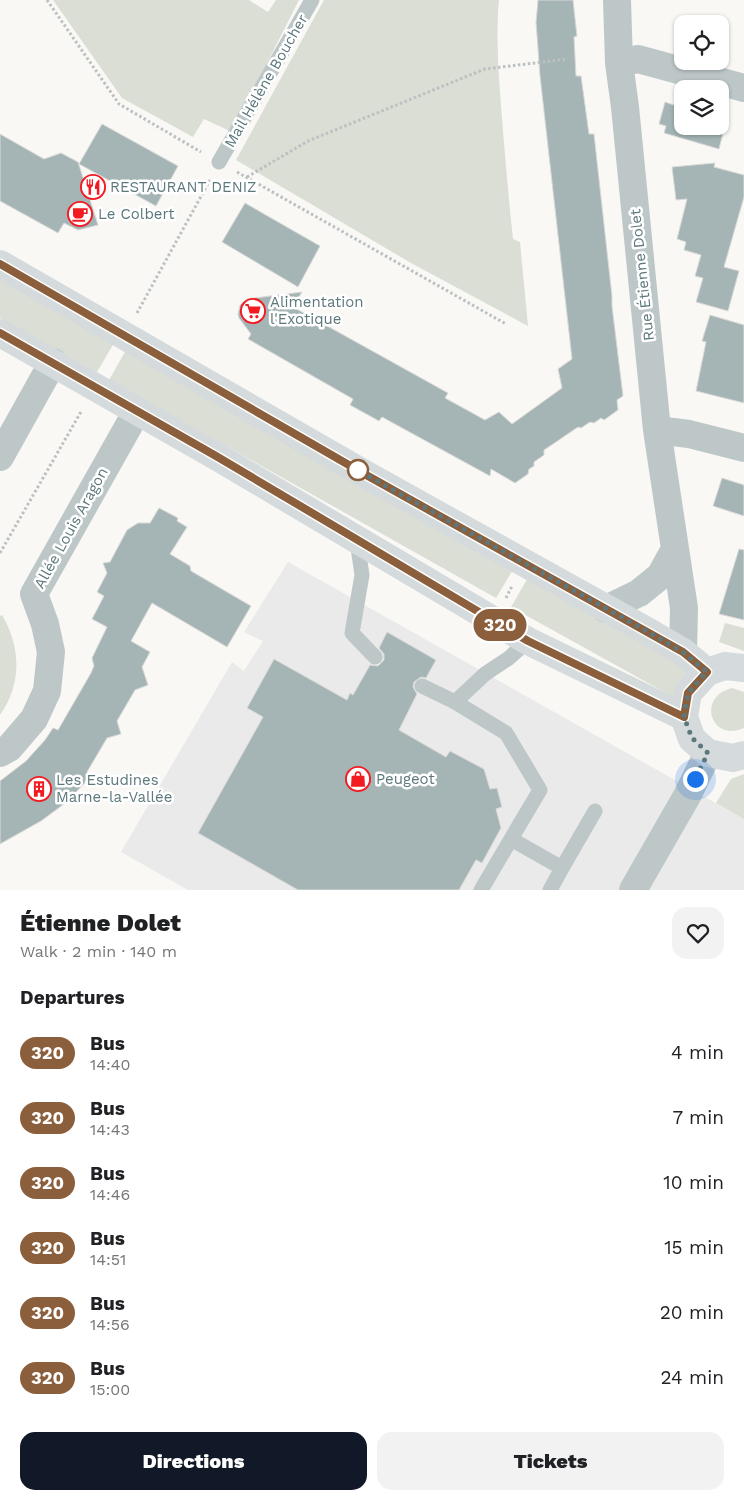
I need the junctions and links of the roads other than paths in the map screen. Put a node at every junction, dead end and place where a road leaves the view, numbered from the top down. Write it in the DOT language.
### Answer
graph roads {
  1 [pos="312,0"];
  2 [pos="617,0"];
  3 [pos="619,63"];
  4 [pos="744,88"];
  5 [pos="219,162"];
  6 [pos="0,264"];
  7 [pos="0,333"];
  8 [pos="53,362"];
  9 [pos="137,411"];
  10 [pos="657,430"];
  11 [pos="744,448"];
  12 [pos="0,458"];
  13 [pos="357,541"];
  14 [pos="675,548"];
  15 [pos="606,608"];
  16 [pos="528,641"];
  17 [pos="683,652"];
  18 [pos="375,657"];
  19 [pos="744,668"];
  20 [pos="707,672"];
  21 [pos="422,686"];
  22 [pos="455,702"];
  23 [pos="684,717"];
  24 [pos="0,753"];
  25 [pos="708,753"];
  26 [pos="744,755"];
  27 [pos="595,811"];
  28 [pos="511,839"];
  29 [pos="562,868"];
  30 [pos="482,890"];
  31 [pos="550,890"];
  32 [pos="633,890"];
  1 -- 5 [label="lane, Mail Hélène Boucher"];
  2 -- 3 [label="street, Rue Étienne Dolet"];
  3 -- 4 [label="street"];
  3 -- 10 [label="street, Rue Étienne Dolet"];
  6 -- 15 [label="main road"];
  7 -- 8 [label="main road"];
  8 -- 9 [label="main road"];
  8 -- 12 [label="street"];
  9 -- 13 [label="main road"];
  9 -- 24 [label="street, Allée Louis Aragon"];
  10 -- 11 [label="street"];
  10 -- 14 [label="street, Rue Étienne Dolet"];
  13 -- 16 [label="main road"];
  13 -- 18 [label="lane"];
  14 -- 15 [label="street"];
  14 -- 17 [label="street, Rue Étienne Dolet"];
  15 -- 17 [label="main road"];
  16 -- 22 [label="lane"];
  16 -- 23 [label="main road"];
  17 -- 20 [label="main road"];
  19 -- 20 [label="main road"];
  20 -- 23 [label="main road"];
  21 -- 22 [label="lane"];
  22 -- 28 [label="lane"];
  23 -- 25 [label="main road"];
  25 -- 26 [label="main road"];
  25 -- 32 [label="street"];
  27 -- 29 [label="lane"];
  28 -- 29 [label="lane"];
  28 -- 30 [label="lane"];
  29 -- 31 [label="lane"];
}
